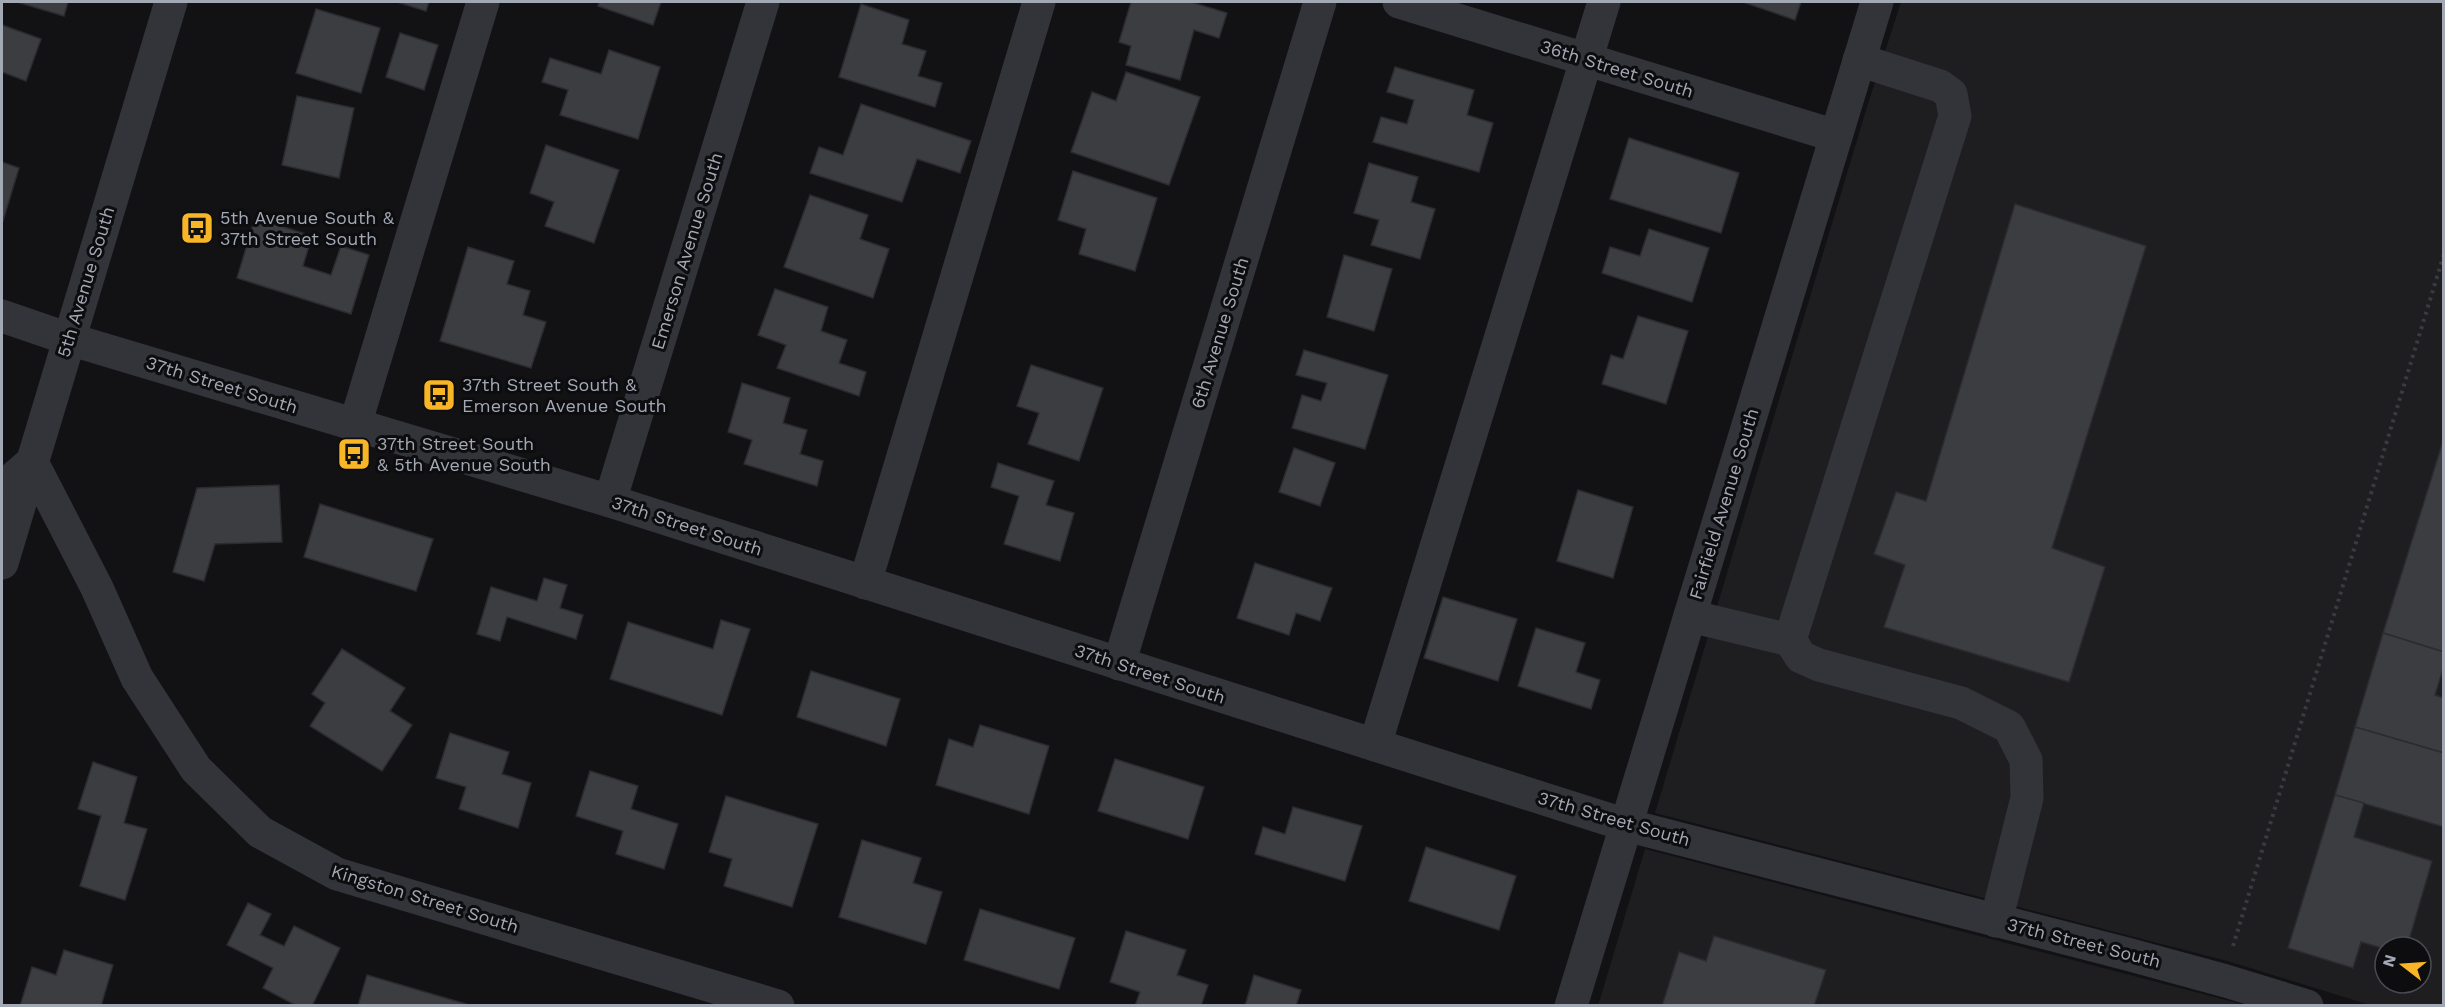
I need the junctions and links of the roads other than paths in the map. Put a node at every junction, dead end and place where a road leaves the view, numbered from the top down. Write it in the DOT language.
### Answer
graph roads {
  1 [pos="171,2"];
  2 [pos="483,2"];
  3 [pos="763,2"];
  4 [pos="1039,2"];
  5 [pos="1320,2"];
  6 [pos="1399,2"];
  7 [pos="1604,2"];
  8 [pos="1877,2"];
  9 [pos="1587,60"];
  10 [pos="1859,60"];
  11 [pos="1836,136"];
  12 [pos="2,316"];
  13 [pos="69,339"];
  14 [pos="355,425"];
  15 [pos="32,462"];
  16 [pos="2,488"];
  17 [pos="610,501"];
  18 [pos="2,562"];
  19 [pos="865,583"];
  20 [pos="1690,616"];
  21 [pos="1790,640"];
  22 [pos="1119,664"];
  23 [pos="1375,745"];
  24 [pos="1626,825"];
  25 [pos="1996,921"];
  26 [pos="778,1005"];
  27 [pos="1571,1005"];
  28 [pos="2307,1005"];
  1 -- 13 [label="street, 5th Avenue South"];
  2 -- 14 [label="street"];
  3 -- 17 [label="street, Emerson Avenue South"];
  4 -- 19 [label="street"];
  5 -- 22 [label="street, 6th Avenue South"];
  6 -- 9 [label="street, 36th Street South"];
  7 -- 9 [label="street"];
  8 -- 10 [label="street, Fairfield Avenue South"];
  9 -- 11 [label="street, 36th Street South"];
  9 -- 23 [label="street"];
  10 -- 11 [label="street, Fairfield Avenue South"];
  10 -- 21 [label="street"];
  11 -- 20 [label="street, Fairfield Avenue South"];
  12 -- 13 [label="street, 37th Street South"];
  13 -- 14 [label="street, 37th Street South"];
  13 -- 15 [label="street, 5th Avenue South"];
  14 -- 17 [label="street, 37th Street South"];
  15 -- 16 [label="street"];
  15 -- 18 [label="street, 5th Avenue South"];
  15 -- 26 [label="street, Kingston Street South"];
  17 -- 19 [label="street, 37th Street South"];
  19 -- 22 [label="street, 37th Street South"];
  20 -- 21 [label="street"];
  20 -- 24 [label="street, Fairfield Avenue South"];
  21 -- 25 [label="street"];
  22 -- 23 [label="street, 37th Street South"];
  23 -- 24 [label="street, 37th Street South"];
  24 -- 25 [label="street, 37th Street South"];
  24 -- 27 [label="street, Fairfield Avenue South"];
  25 -- 28 [label="street, 37th Street South"];
}
